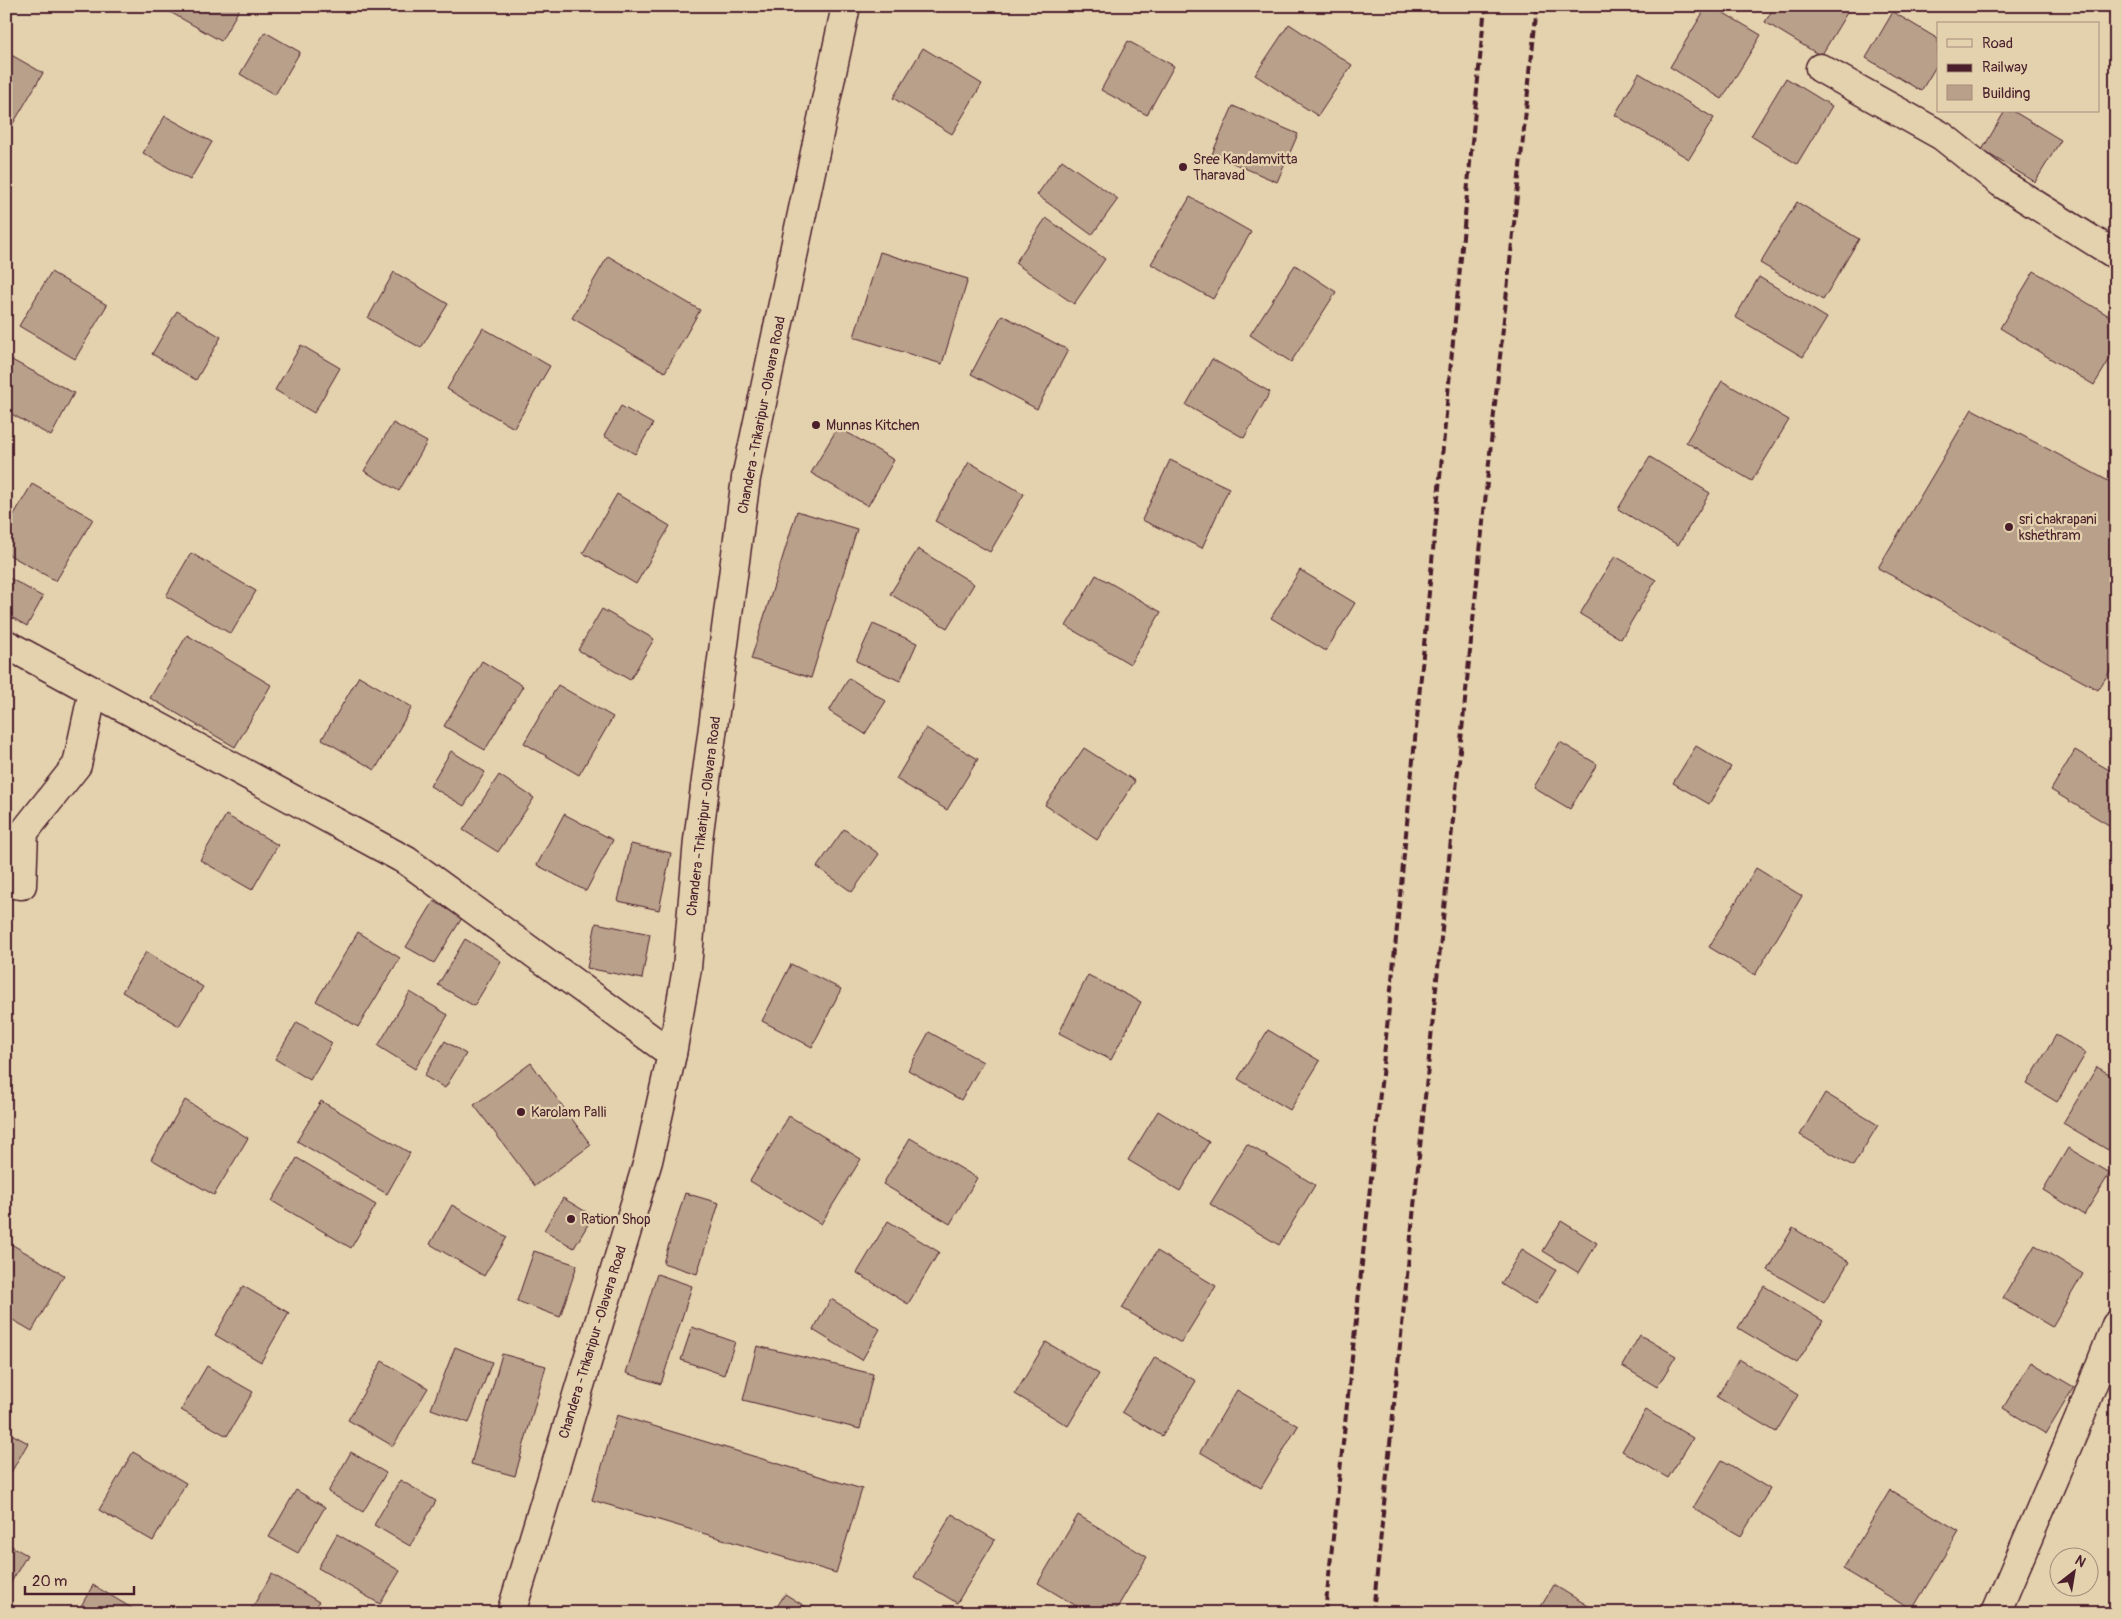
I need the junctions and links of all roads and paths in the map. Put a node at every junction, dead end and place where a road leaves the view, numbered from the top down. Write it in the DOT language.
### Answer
graph roads {
  1 [pos="846,6"];
  2 [pos="1820,68"];
  3 [pos="2116,255"];
  4 [pos="6,644"];
  5 [pos="93,691"];
  6 [pos="6,883"];
  7 [pos="672,1054"];
  8 [pos="2116,1325"];
  9 [pos="511,1613"];
  10 [pos="1996,1613"];
  1 -- 7 [label="street, Chandera -Trikaripur -Olavara Road"];
  2 -- 3 [label="street"];
  4 -- 5 [label="street"];
  5 -- 6 [label="street"];
  5 -- 7 [label="street"];
  7 -- 9 [label="street, Chandera -Trikaripur -Olavara Road"];
  8 -- 10 [label="street"];
}
